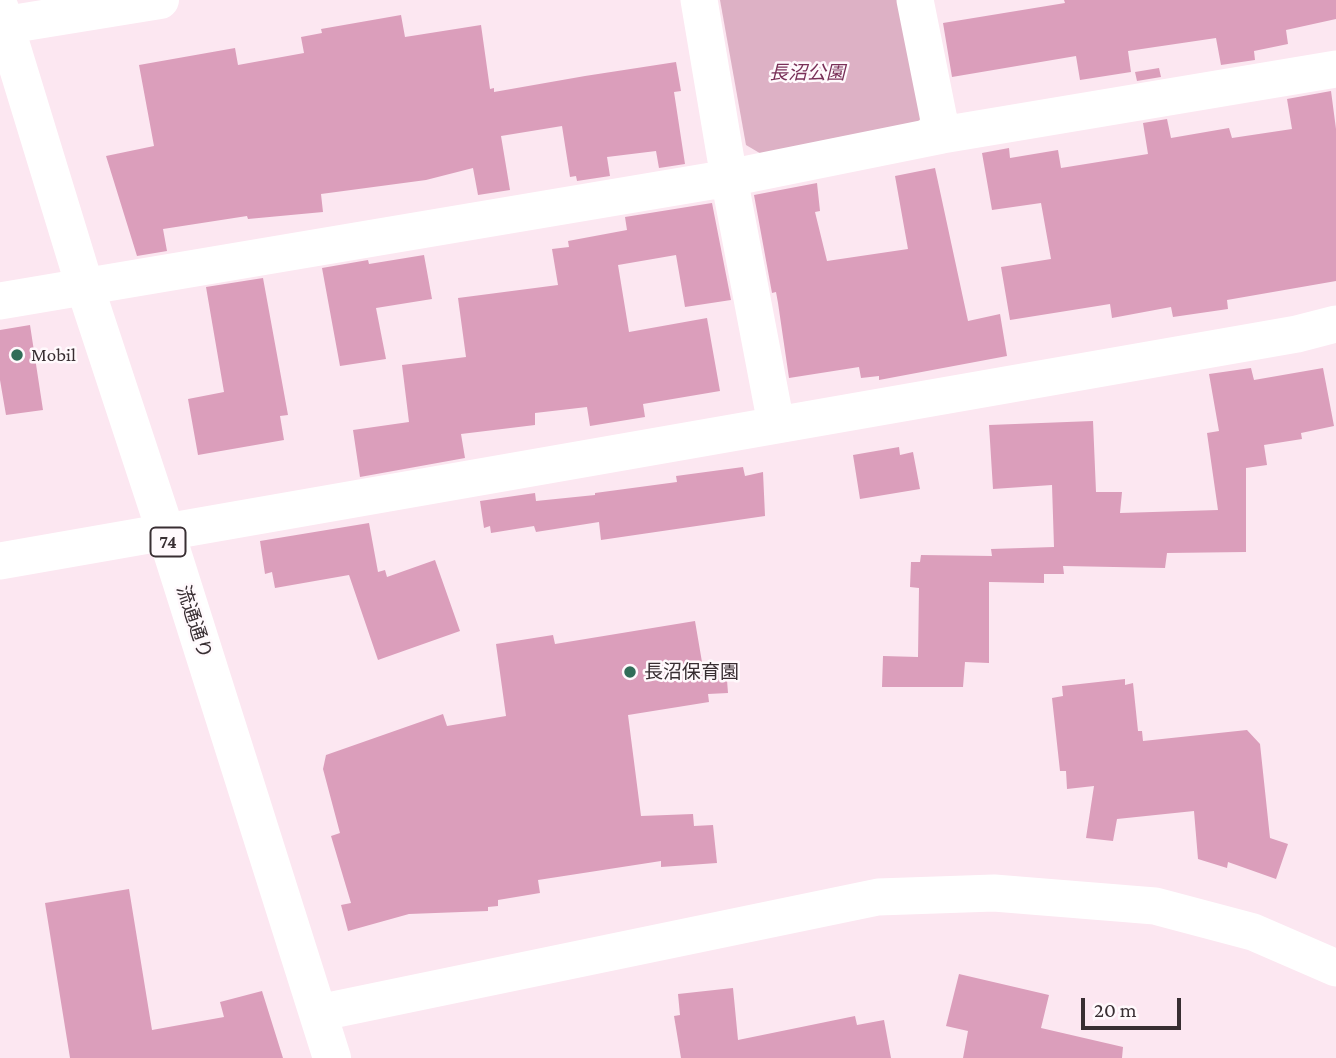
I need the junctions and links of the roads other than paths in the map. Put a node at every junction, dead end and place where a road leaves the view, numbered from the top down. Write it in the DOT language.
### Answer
graph roads {
  1 [pos="160,0"];
  2 [pos="699,0"];
  3 [pos="915,0"];
  4 [pos="2,20"];
  5 [pos="1336,69"];
  6 [pos="942,135"];
  7 [pos="729,178"];
  8 [pos="85,287"];
  9 [pos="0,301"];
  10 [pos="1336,324"];
  11 [pos="776,424"];
  12 [pos="166,533"];
  13 [pos="0,561"];
  14 [pos="1336,968"];
  15 [pos="318,1013"];
  16 [pos="332,1058"];
  1 -- 4 [label="main road"];
  2 -- 7 [label="street"];
  3 -- 6 [label="street"];
  4 -- 8 [label="main road, 流通通り / 74"];
  5 -- 6 [label="street"];
  6 -- 7 [label="street"];
  7 -- 8 [label="street"];
  7 -- 11 [label="street"];
  8 -- 9 [label="street"];
  8 -- 12 [label="main road, 流通通り / 74"];
  10 -- 11 [label="street"];
  11 -- 12 [label="street"];
  12 -- 13 [label="street"];
  12 -- 15 [label="main road, 流通通り / 74"];
  14 -- 15 [label="street"];
  15 -- 16 [label="main road, 流通通り / 74"];
}
